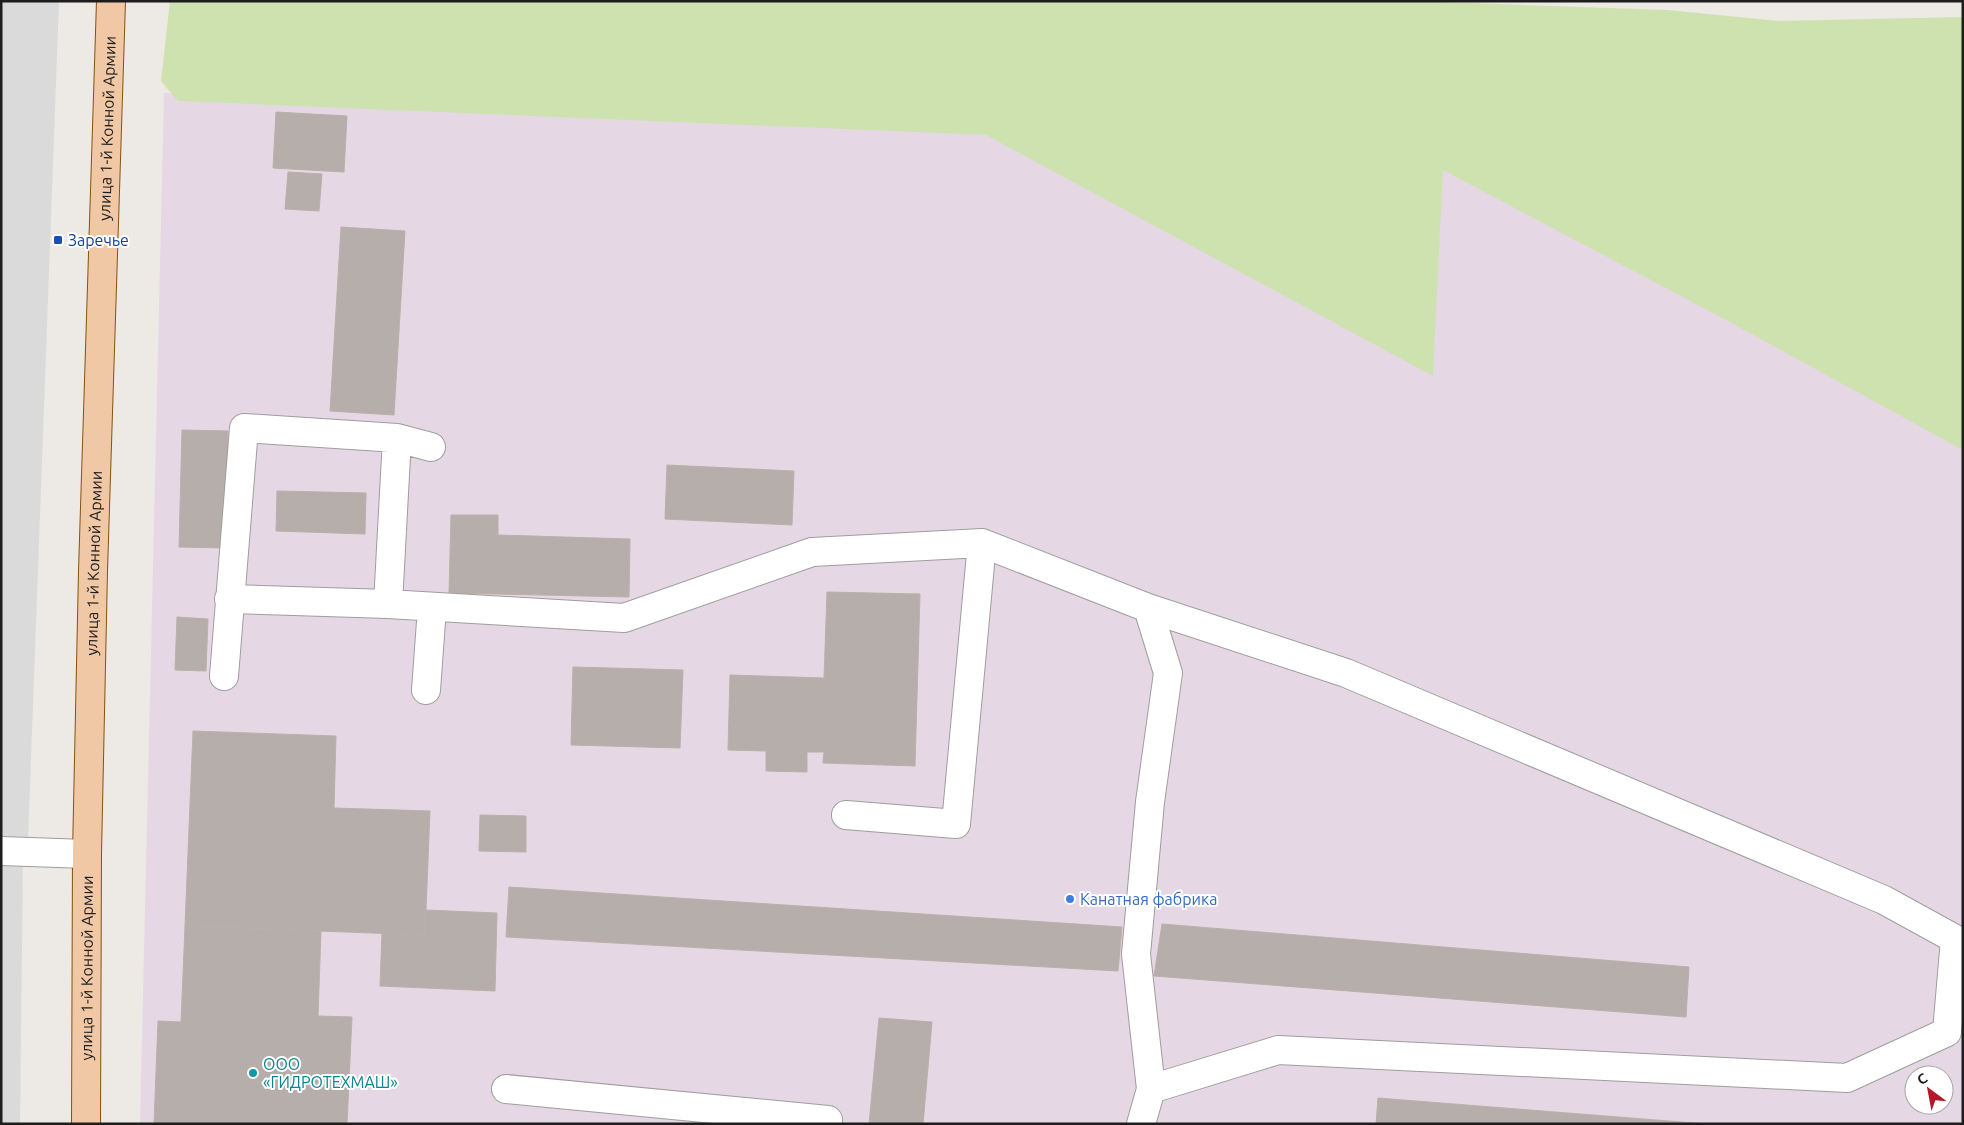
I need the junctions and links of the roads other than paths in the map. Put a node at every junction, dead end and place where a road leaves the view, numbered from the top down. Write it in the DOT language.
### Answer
graph roads {
  1 [pos="111,1"];
  2 [pos="397,438"];
  3 [pos="431,447"];
  4 [pos="982,543"];
  5 [pos="229,600"];
  6 [pos="388,604"];
  7 [pos="432,608"];
  8 [pos="1148,608"];
  9 [pos="224,676"];
  10 [pos="426,690"];
  11 [pos="846,815"];
  12 [pos="1,851"];
  13 [pos="87,854"];
  14 [pos="506,1089"];
  15 [pos="1150,1089"];
  16 [pos="86,1124"];
  17 [pos="828,1124"];
  18 [pos="1142,1124"];
  1 -- 13 [label="main road, улица 1-й Конной Армии"];
  2 -- 3 [label="lane"];
  2 -- 5 [label="lane"];
  2 -- 6 [label="lane"];
  4 -- 7 [label="lane"];
  4 -- 8 [label="lane"];
  4 -- 11 [label="lane"];
  5 -- 6 [label="lane"];
  5 -- 9 [label="lane"];
  6 -- 7 [label="lane"];
  7 -- 10 [label="lane"];
  8 -- 15 [label="lane"];
  8 -- 15 [label="lane"];
  12 -- 13 [label="lane"];
  13 -- 16 [label="main road, улица 1-й Конной Армии"];
  14 -- 17 [label="lane"];
  15 -- 18 [label="lane"];
}
